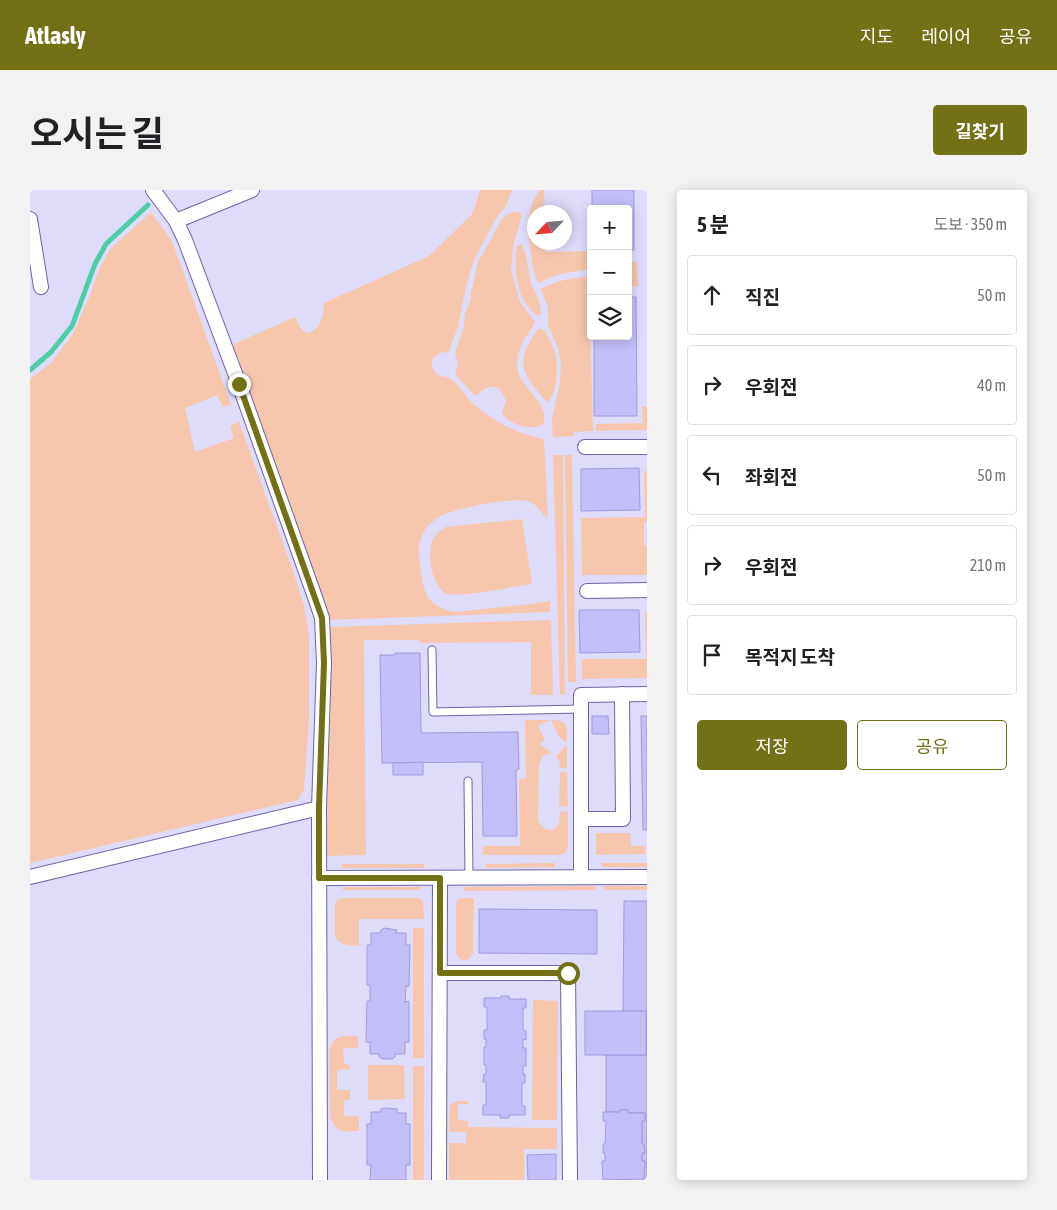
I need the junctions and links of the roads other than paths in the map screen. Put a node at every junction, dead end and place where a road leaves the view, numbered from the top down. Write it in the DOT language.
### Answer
graph roads {
  1 [pos="153,190"];
  2 [pos="252,190"];
  3 [pos="30,219"];
  4 [pos="176,221"];
  5 [pos="41,287"];
  6 [pos="585,447"];
  7 [pos="647,447"];
  8 [pos="647,590"];
  9 [pos="587,591"];
  10 [pos="432,650"];
  11 [pos="622,694"];
  12 [pos="647,694"];
  13 [pos="581,709"];
  14 [pos="468,780"];
  15 [pos="319,808"];
  16 [pos="581,819"];
  17 [pos="30,877"];
  18 [pos="581,877"];
  19 [pos="647,877"];
  20 [pos="319,878"];
  21 [pos="440,878"];
  22 [pos="469,878"];
  23 [pos="440,973"];
  24 [pos="320,1180"];
  25 [pos="439,1180"];
  26 [pos="570,1180"];
  1 -- 4 [label="street"];
  2 -- 4 [label="street"];
  3 -- 5 [label="street"];
  4 -- 15 [label="street"];
  6 -- 7 [label="street"];
  8 -- 9 [label="street"];
  10 -- 13 [label="lane"];
  11 -- 12 [label="street"];
  11 -- 13 [label="street"];
  11 -- 16 [label="street"];
  13 -- 16 [label="street"];
  14 -- 22 [label="lane"];
  15 -- 17 [label="street"];
  15 -- 20 [label="street"];
  16 -- 18 [label="street"];
  18 -- 19 [label="street"];
  18 -- 22 [label="street"];
  20 -- 21 [label="street"];
  20 -- 24 [label="street"];
  21 -- 22 [label="street"];
  21 -- 23 [label="street"];
  23 -- 25 [label="street"];
  23 -- 26 [label="street"];
}
